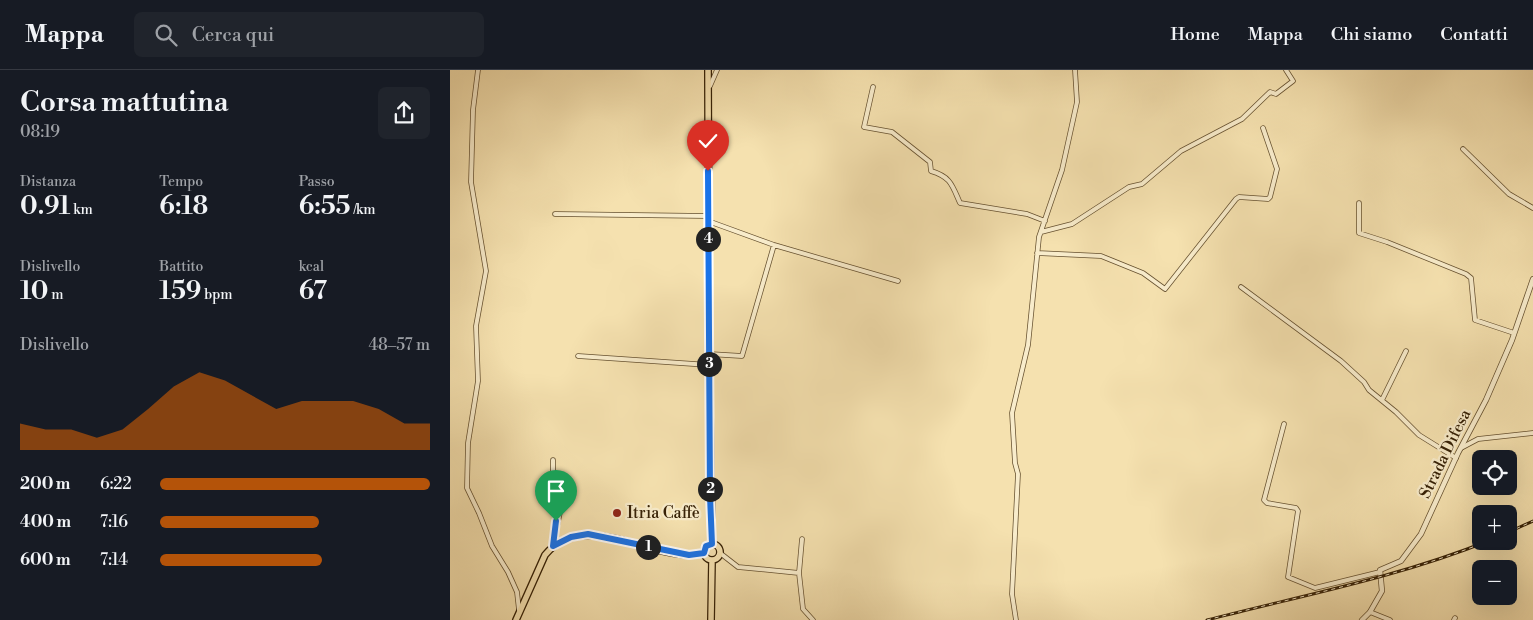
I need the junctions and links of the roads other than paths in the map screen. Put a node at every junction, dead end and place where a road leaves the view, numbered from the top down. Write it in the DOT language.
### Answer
graph roads {
  1 [pos="478,70"];
  2 [pos="708,70"];
  3 [pos="718,70"];
  4 [pos="1075,70"];
  5 [pos="1286,70"];
  6 [pos="873,87"];
  7 [pos="708,88"];
  8 [pos="1263,128"];
  9 [pos="1463,149"];
  10 [pos="1359,203"];
  11 [pos="1533,208"];
  12 [pos="554,214"];
  13 [pos="708,219"];
  14 [pos="1045,221"];
  15 [pos="1041,232"];
  16 [pos="774,245"];
  17 [pos="1037,253"];
  18 [pos="1533,279"];
  19 [pos="898,281"];
  20 [pos="1241,287"];
  21 [pos="1514,333"];
  22 [pos="1406,351"];
  23 [pos="709,354"];
  24 [pos="578,356"];
  25 [pos="709,365"];
  26 [pos="1382,400"];
  27 [pos="1284,424"];
  28 [pos="1533,433"];
  29 [pos="1468,434"];
  30 [pos="1478,439"];
  31 [pos="1461,448"];
  32 [pos="1456,458"];
  33 [pos="553,460"];
  34 [pos="802,539"];
  35 [pos="712,544"];
  36 [pos="553,546"];
  37 [pos="704,553"];
  38 [pos="720,553"];
  39 [pos="712,560"];
  40 [pos="1380,572"];
  41 [pos="799,573"];
  42 [pos="519,610"];
  43 [pos="1370,612"];
  44 [pos="516,620"];
  45 [pos="712,620"];
  46 [pos="813,620"];
  47 [pos="1016,620"];
  48 [pos="1362,620"];
  49 [pos="1390,620"];
  1 -- 42 [label="street"];
  2 -- 7 [label="main road"];
  3 -- 7 [label="street"];
  4 -- 14 [label="street"];
  5 -- 15 [label="street"];
  6 -- 14 [label="street"];
  7 -- 13 [label="main road"];
  8 -- 17 [label="street"];
  9 -- 11 [label="street"];
  10 -- 21 [label="street"];
  12 -- 13 [label="street"];
  13 -- 16 [label="street"];
  13 -- 23 [label="main road"];
  14 -- 15 [label="street"];
  15 -- 17 [label="street"];
  16 -- 19 [label="street"];
  16 -- 23 [label="street"];
  17 -- 47 [label="street"];
  18 -- 21 [label="street, Strada Difesa"];
  20 -- 26 [label="street"];
  21 -- 29 [label="street, Strada Difesa"];
  22 -- 26 [label="street"];
  23 -- 25 [label="main road"];
  24 -- 25 [label="street"];
  25 -- 35 [label="main road"];
  26 -- 32 [label="street"];
  27 -- 40 [label="street"];
  28 -- 30 [label="street"];
  29 -- 30 [label="street"];
  29 -- 31 [label="street, Strada Difesa"];
  30 -- 31 [label="street"];
  31 -- 32 [label="street, Strada Difesa"];
  32 -- 40 [label="street, Strada Difesa"];
  33 -- 36 [label="street"];
  34 -- 41 [label="street"];
  35 -- 37 [label="main road"];
  35 -- 38 [label="main road"];
  36 -- 37 [label="main road"];
  36 -- 42 [label="main road"];
  37 -- 39 [label="main road"];
  38 -- 39 [label="main road"];
  38 -- 41 [label="street"];
  39 -- 45 [label="main road"];
  40 -- 43 [label="street"];
  41 -- 46 [label="street"];
  42 -- 44 [label="main road"];
  43 -- 48 [label="street"];
  43 -- 49 [label="street"];
}
